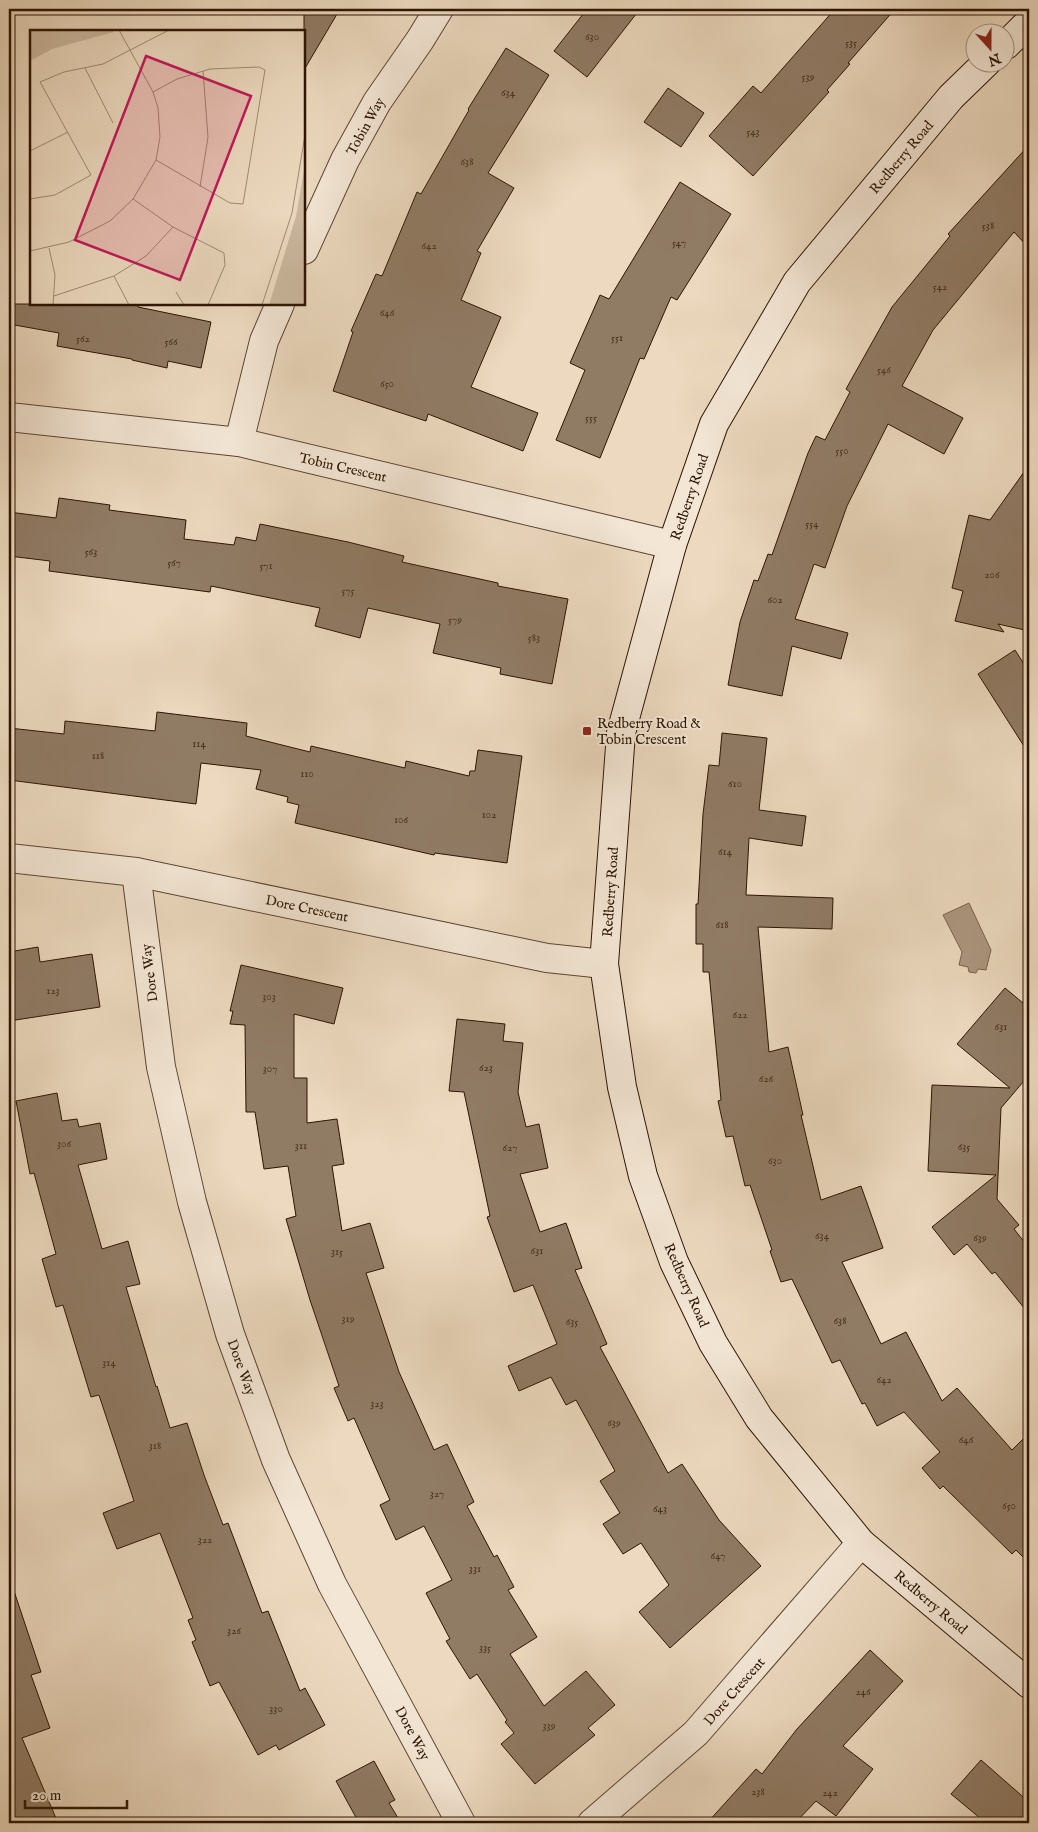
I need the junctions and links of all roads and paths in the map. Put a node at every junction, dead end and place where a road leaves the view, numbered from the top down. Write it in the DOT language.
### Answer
graph roads {
  1 [pos="439,9"];
  2 [pos="1029,22"];
  3 [pos="1016,35"];
  4 [pos="977,72"];
  5 [pos="305,248"];
  6 [pos="280,305"];
  7 [pos="9,416"];
  8 [pos="239,442"];
  9 [pos="672,545"];
  10 [pos="9,858"];
  11 [pos="136,872"];
  12 [pos="604,964"];
  13 [pos="861,1543"];
  14 [pos="1029,1684"];
  15 [pos="461,1823"];
  16 [pos="592,1823"];
  1 -- 5 [label="street, Tobin Way"];
  2 -- 3 [label="street"];
  4 -- 9 [label="street, Redberry Road"];
  6 -- 8 [label="street"];
  7 -- 8 [label="street, Tobin Crescent"];
  8 -- 9 [label="street, Tobin Crescent"];
  9 -- 12 [label="street, Redberry Road"];
  10 -- 11 [label="street, Dore Crescent"];
  11 -- 12 [label="street, Dore Crescent"];
  11 -- 15 [label="street, Dore Way"];
  12 -- 13 [label="street, Redberry Road"];
  13 -- 14 [label="street, Redberry Road"];
  13 -- 16 [label="street, Dore Crescent"];
}
